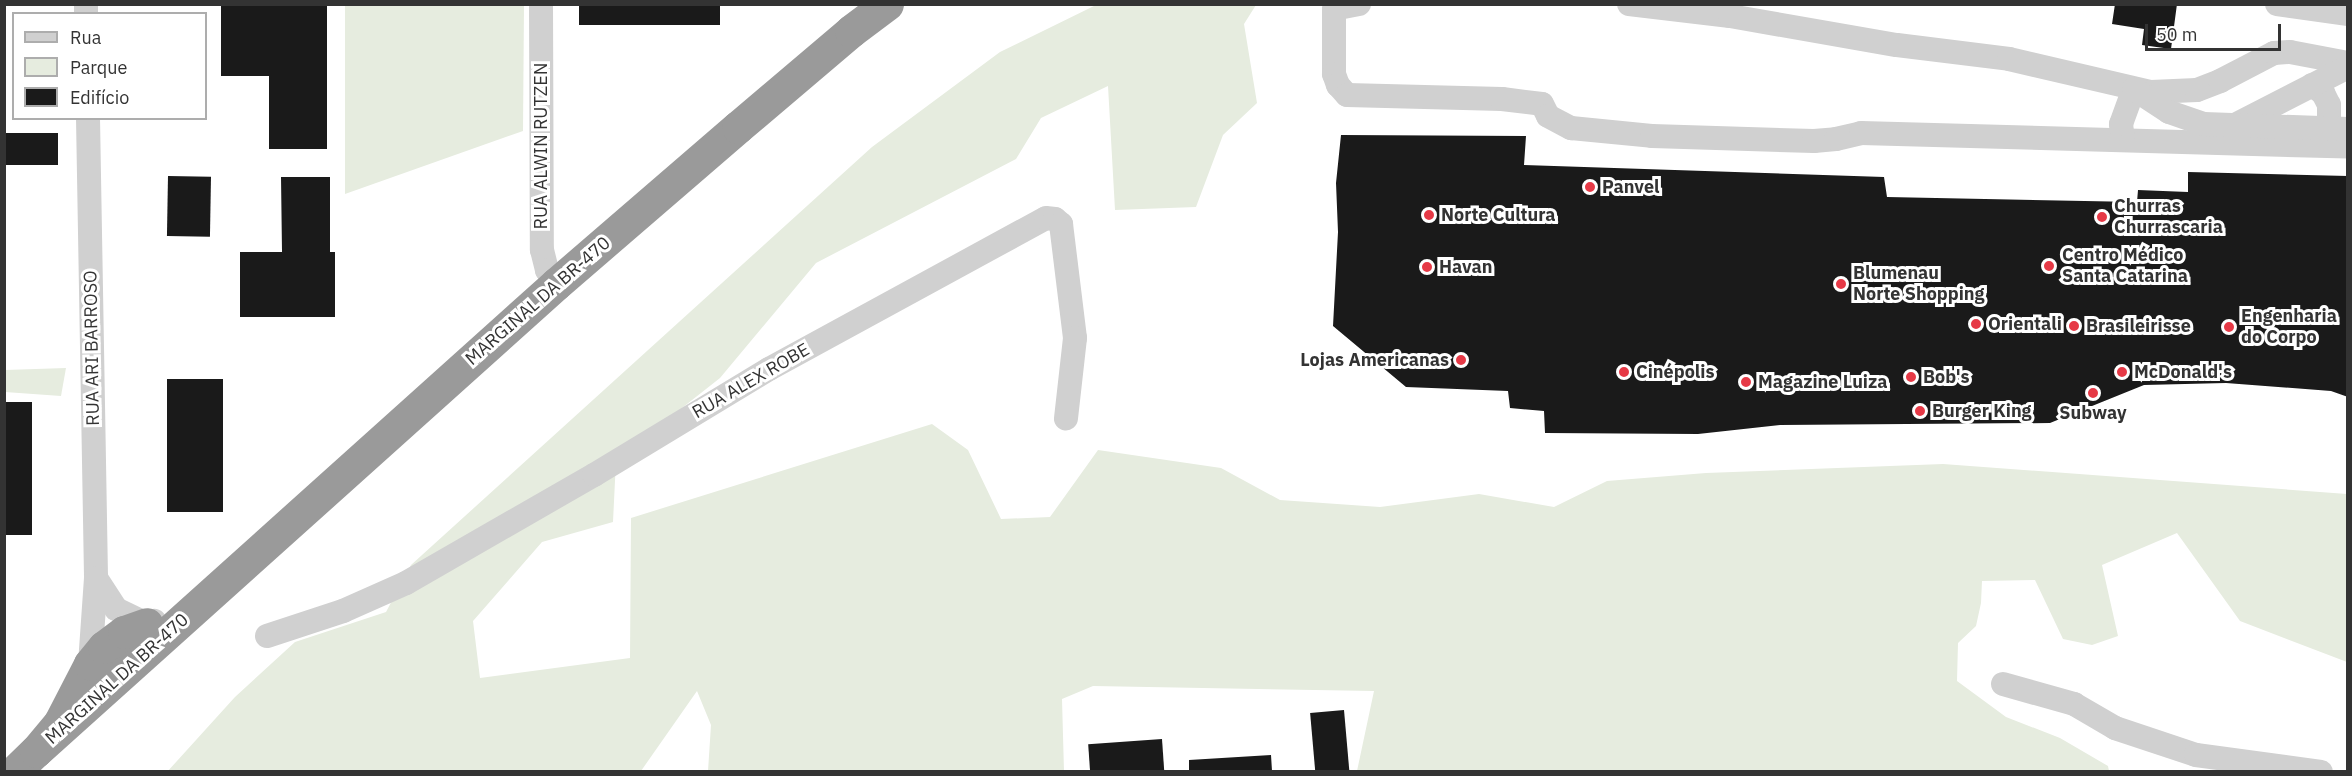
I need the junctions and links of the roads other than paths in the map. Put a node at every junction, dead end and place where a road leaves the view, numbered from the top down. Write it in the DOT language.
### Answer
graph roads {
  1 [pos="541,4"];
  2 [pos="887,4"];
  3 [pos="1359,4"];
  4 [pos="1629,4"];
  5 [pos="2277,4"];
  6 [pos="2348,14"];
  7 [pos="2348,65"];
  8 [pos="2107,84"];
  9 [pos="2312,85"];
  10 [pos="2134,89"];
  11 [pos="88,120"];
  12 [pos="2236,124"];
  13 [pos="2338,138"];
  14 [pos="2112,139"];
  15 [pos="2197,142"];
  16 [pos="556,284"];
  17 [pos="1066,418"];
  18 [pos="96,578"];
  19 [pos="198,607"];
  20 [pos="147,624"];
  21 [pos="267,636"];
  22 [pos="90,664"];
  23 [pos="2003,684"];
  24 [pos="25,761"];
  25 [pos="2321,771"];
  1 -- 16 [label="street, RUA ALWIN RUTZEN"];
  2 -- 16 [label="highway, MARGINAL DA BR-470"];
  3 -- 14 [label="street"];
  4 -- 8 [label="street"];
  5 -- 6 [label="street"];
  7 -- 9 [label="street"];
  7 -- 10 [label="street"];
  8 -- 10 [label="street"];
  8 -- 14 [label="street"];
  9 -- 12 [label="street"];
  9 -- 13 [label="street"];
  10 -- 12 [label="street"];
  10 -- 14 [label="street"];
  11 -- 18 [label="street, RUA ARI BARROSO"];
  12 -- 13 [label="street"];
  12 -- 15 [label="street"];
  13 -- 15 [label="street"];
  14 -- 15 [label="street"];
  16 -- 19 [label="highway, MARGINAL DA BR-470"];
  17 -- 21 [label="street, RUA ALEX ROBE"];
  18 -- 20 [label="street"];
  18 -- 22 [label="street, RUA ARI BARROSO"];
  19 -- 20 [label="street, MARGINAL DA BR-470"];
  19 -- 24 [label="highway, MARGINAL DA BR-470"];
  20 -- 22 [label="highway"];
  22 -- 24 [label="highway"];
  23 -- 25 [label="street"];
}
